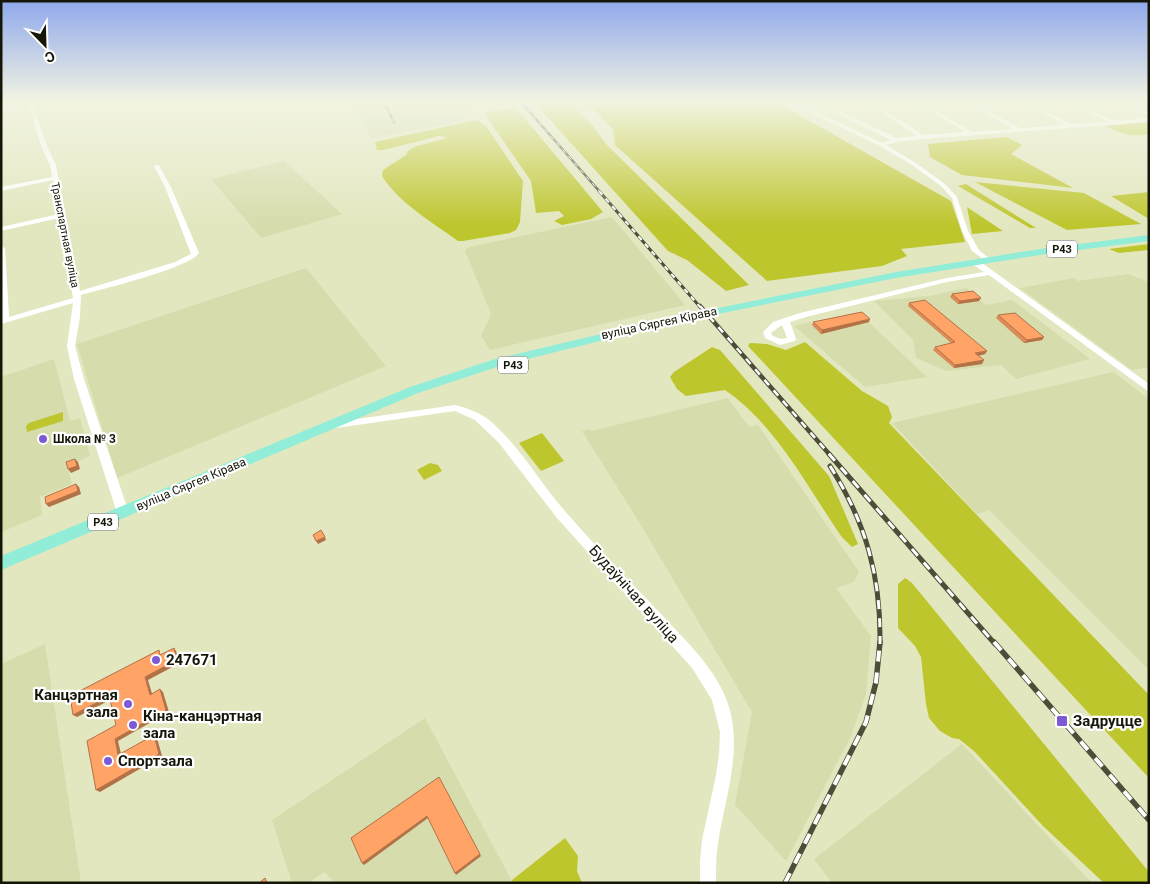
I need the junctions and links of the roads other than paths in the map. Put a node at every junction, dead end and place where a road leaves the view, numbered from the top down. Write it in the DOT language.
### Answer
graph roads {
  1 [pos="43,143"];
  2 [pos="878,143"];
  3 [pos="887,143"];
  4 [pos="882,145"];
  5 [pos="157,166"];
  6 [pos="54,178"];
  7 [pos="1,189"];
  8 [pos="62,215"];
  9 [pos="1,229"];
  10 [pos="1149,238"];
  11 [pos="1,248"];
  12 [pos="987,260"];
  13 [pos="975,262"];
  14 [pos="990,273"];
  15 [pos="76,297"];
  16 [pos="786,321"];
  17 [pos="3,322"];
  18 [pos="675,323"];
  19 [pos="1149,389"];
  20 [pos="388,404"];
  21 [pos="396,416"];
  22 [pos="355,418"];
  23 [pos="123,513"];
  24 [pos="1,563"];
  25 [pos="708,883"];
  1 -- 6 [label="street, Транспартная вуліца"];
  2 -- 4 [label="street"];
  3 -- 4 [label="street"];
  4 -- 12 [label="street"];
  5 -- 15 [label="street"];
  6 -- 7 [label="street"];
  6 -- 8 [label="street, Транспартная вуліца"];
  8 -- 9 [label="street"];
  8 -- 15 [label="street, Транспартная вуліца"];
  10 -- 12 [label="main road, вуліца Сяргея Кірава / Р43"];
  11 -- 17 [label="street"];
  12 -- 13 [label="main road, вуліца Сяргея Кірава / Р43"];
  13 -- 14 [label="street"];
  13 -- 18 [label="main road, вуліца Сяргея Кірава / Р43"];
  14 -- 16 [label="street"];
  14 -- 19 [label="street"];
  15 -- 17 [label="street"];
  15 -- 23 [label="street, Транспартная вуліца"];
  18 -- 20 [label="main road, вуліца Сяргея Кірава / Р43"];
  18 -- 22 [label="main road, вуліца Сяргея Кірава / Р43"];
  20 -- 21 [label="street"];
  20 -- 22 [label="main road, вуліца Сяргея Кірава / Р43"];
  21 -- 22 [label="street, Будаўнічая вуліца"];
  21 -- 25 [label="street, Будаўнічая вуліца"];
  22 -- 23 [label="main road, вуліца Сяргея Кірава / Р43"];
  23 -- 24 [label="main road, вуліца Сяргея Кірава / Р43"];
}
